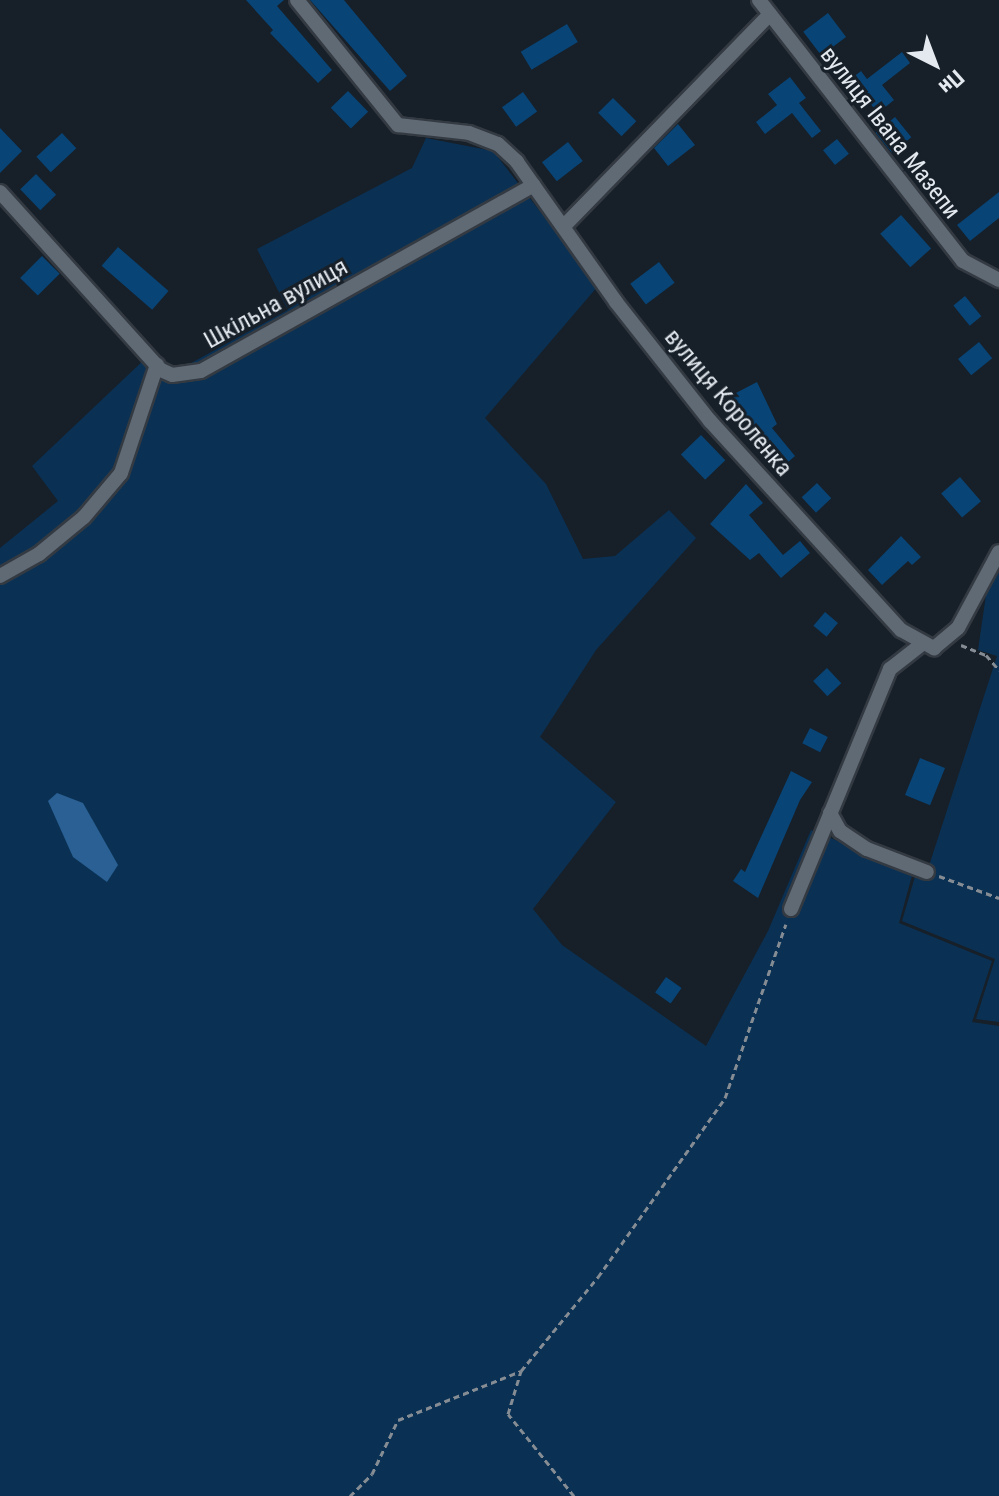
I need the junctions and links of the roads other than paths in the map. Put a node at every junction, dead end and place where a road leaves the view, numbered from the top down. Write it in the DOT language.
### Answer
graph roads {
  1 [pos="297,0"];
  2 [pos="759,0"];
  3 [pos="770,14"];
  4 [pos="534,185"];
  5 [pos="0,192"];
  6 [pos="565,225"];
  7 [pos="999,280"];
  8 [pos="157,365"];
  9 [pos="999,552"];
  10 [pos="0,576"];
  11 [pos="928,646"];
  12 [pos="830,813"];
  13 [pos="927,872"];
  14 [pos="791,909"];
  1 -- 4 [label="street, вулиця Короленка"];
  2 -- 3 [label="street, вулиця Івана Мазепи"];
  3 -- 6 [label="street"];
  3 -- 7 [label="street, вулиця Івана Мазепи"];
  4 -- 6 [label="street, вулиця Короленка"];
  4 -- 8 [label="street, Шкільна вулиця"];
  5 -- 8 [label="street"];
  6 -- 11 [label="street, вулиця Короленка"];
  8 -- 10 [label="street"];
  9 -- 11 [label="street"];
  11 -- 12 [label="street"];
  12 -- 13 [label="street"];
  12 -- 14 [label="street"];
}
